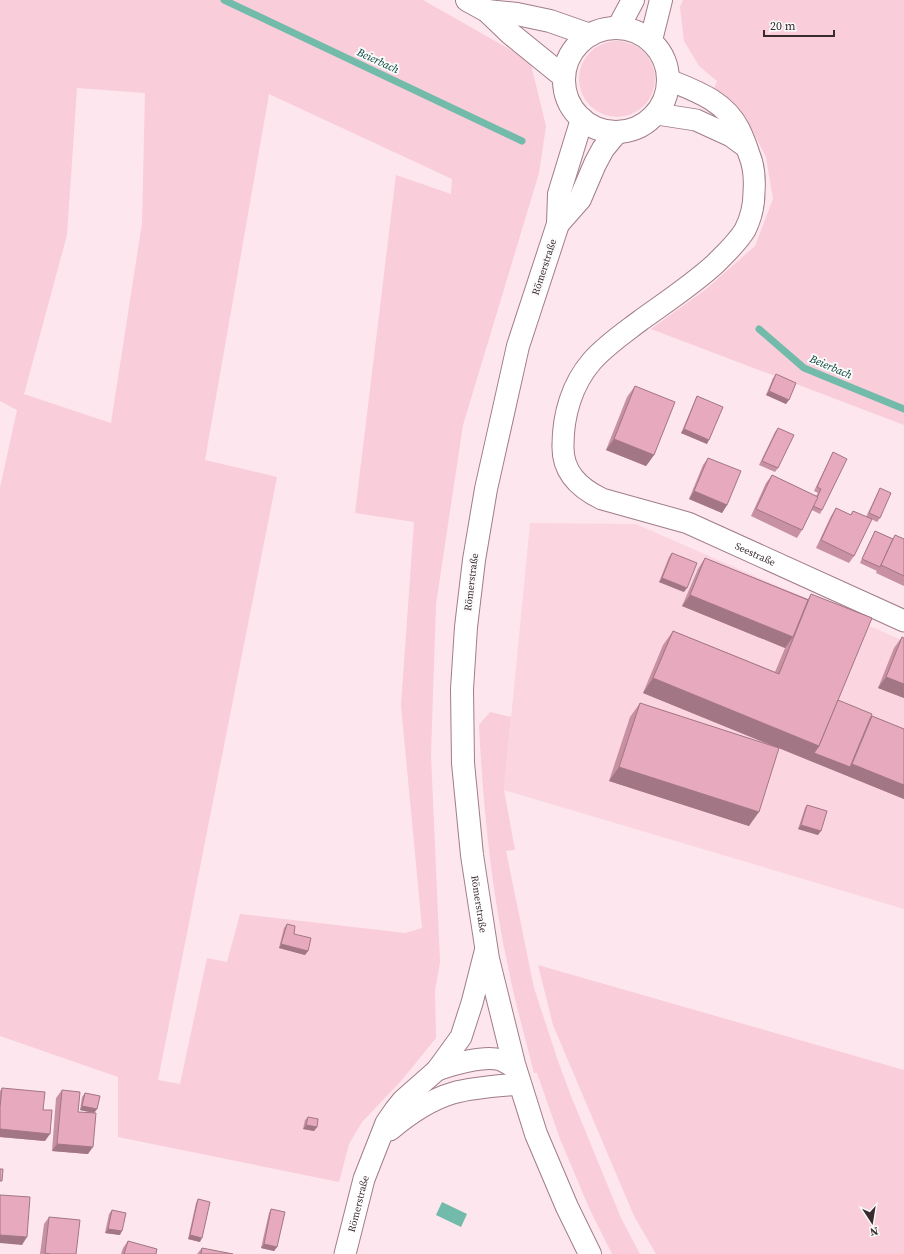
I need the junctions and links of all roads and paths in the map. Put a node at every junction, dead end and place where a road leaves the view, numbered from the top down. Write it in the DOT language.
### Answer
graph roads {
  1 [pos="467,0"];
  2 [pos="633,0"];
  3 [pos="661,0"];
  4 [pos="487,11"];
  5 [pos="618,28"];
  6 [pos="590,35"];
  7 [pos="651,40"];
  8 [pos="564,77"];
  9 [pos="669,80"];
  10 [pos="657,114"];
  11 [pos="582,119"];
  12 [pos="617,132"];
  13 [pos="746,147"];
  14 [pos="558,224"];
  15 [pos="904,621"];
  16 [pos="486,948"];
  17 [pos="437,1070"];
  18 [pos="517,1076"];
  19 [pos="380,1140"];
  20 [pos="345,1254"];
  21 [pos="590,1254"];
  1 -- 4 [label="main road"];
  2 -- 5 [label="main road"];
  3 -- 7 [label="main road"];
  4 -- 6 [label="main road"];
  4 -- 8 [label="main road"];
  5 -- 6 [label="main road"];
  5 -- 7 [label="main road"];
  6 -- 8 [label="main road"];
  7 -- 9 [label="main road"];
  8 -- 11 [label="main road"];
  9 -- 10 [label="main road"];
  9 -- 13 [label="street, Seestraße"];
  10 -- 12 [label="main road"];
  10 -- 13 [label="street"];
  11 -- 12 [label="main road"];
  11 -- 14 [label="main road, Römerstraße"];
  12 -- 14 [label="main road, Römerstraße"];
  13 -- 15 [label="street, Seestraße"];
  14 -- 16 [label="main road, Römerstraße"];
  16 -- 17 [label="street, Römerstraße"];
  16 -- 18 [label="main road, Römerstraße"];
  17 -- 18 [label="street"];
  17 -- 19 [label="street, Römerstraße"];
  18 -- 19 [label="street"];
  18 -- 21 [label="main road, Römerstraße"];
  19 -- 20 [label="street, Römerstraße"];
}
